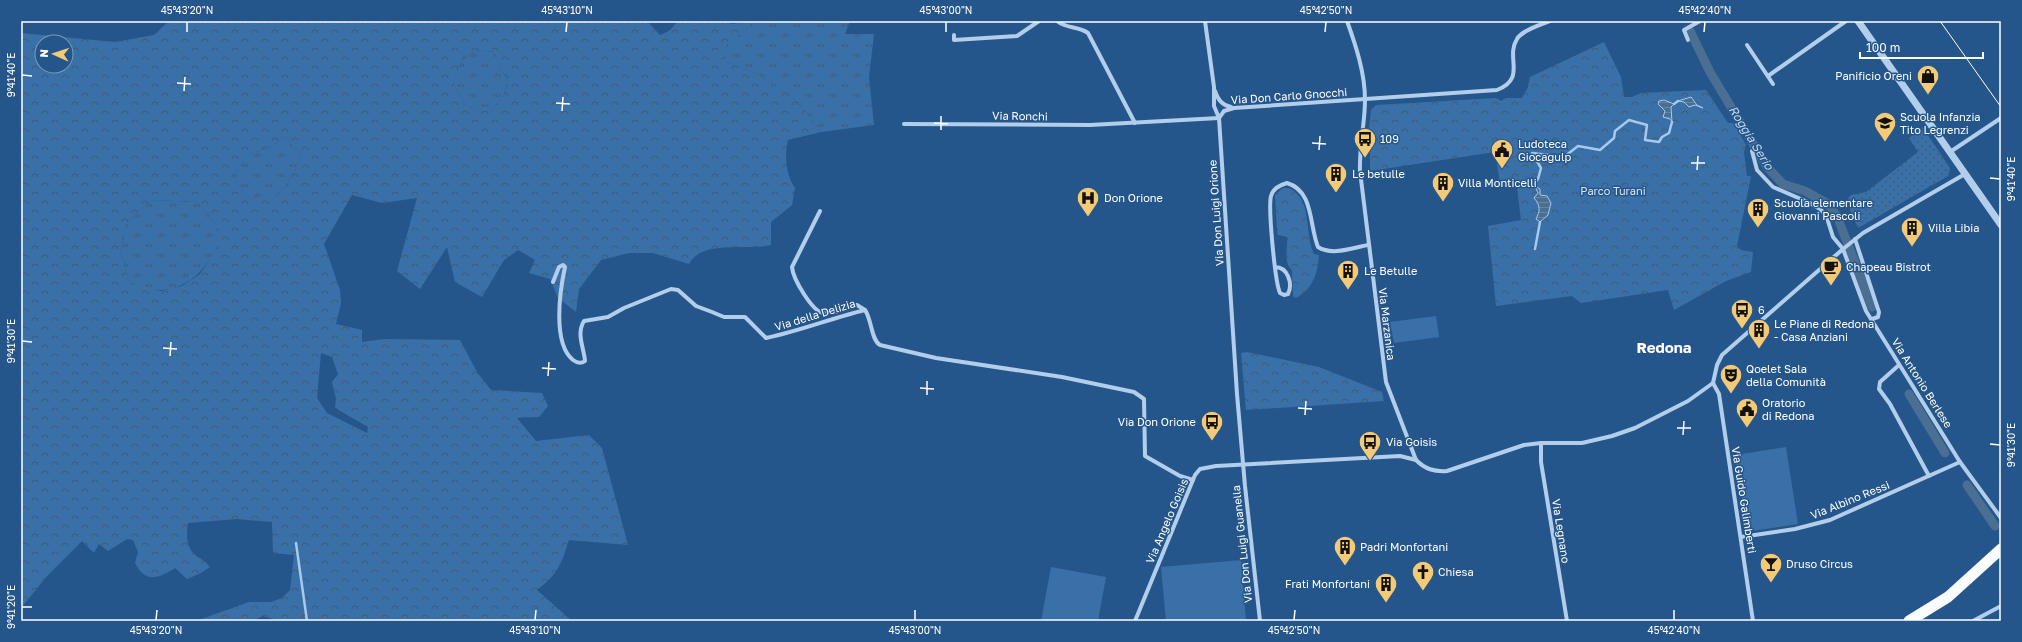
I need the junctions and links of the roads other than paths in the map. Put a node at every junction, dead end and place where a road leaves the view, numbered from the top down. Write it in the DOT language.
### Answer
graph roads {
  1 [pos="1039,21"];
  2 [pos="1057,21"];
  3 [pos="1205,21"];
  4 [pos="1348,21"];
  5 [pos="1550,21"];
  6 [pos="1700,21"];
  7 [pos="1846,21"];
  8 [pos="1858,21"];
  9 [pos="954,35"];
  10 [pos="1688,40"];
  11 [pos="1747,45"];
  12 [pos="1768,76"];
  13 [pos="1773,84"];
  14 [pos="1214,87"];
  15 [pos="1365,100"];
  16 [pos="1234,108"];
  17 [pos="1219,118"];
  18 [pos="2001,118"];
  19 [pos="1135,122"];
  20 [pos="904,124"];
  21 [pos="1752,151"];
  22 [pos="1950,152"];
  23 [pos="1965,174"];
  24 [pos="820,211"];
  25 [pos="2001,225"];
  26 [pos="1854,240"];
  27 [pos="1368,245"];
  28 [pos="1843,249"];
  29 [pos="1275,267"];
  30 [pos="553,282"];
  31 [pos="865,310"];
  32 [pos="1872,319"];
  33 [pos="1899,365"];
  34 [pos="1714,383"];
  35 [pos="1541,443"];
  36 [pos="1416,460"];
  37 [pos="1960,462"];
  38 [pos="1243,464"];
  39 [pos="1929,476"];
  40 [pos="1193,480"];
  41 [pos="2001,518"];
  42 [pos="1741,537"];
  43 [pos="2001,549"];
  44 [pos="2001,557"];
  45 [pos="2001,606"];
  46 [pos="1135,621"];
  47 [pos="1260,621"];
  48 [pos="1567,621"];
  49 [pos="1753,621"];
  50 [pos="1910,621"];
  51 [pos="1924,621"];
  52 [pos="1973,621"];
  1 -- 9 [label="street"];
  2 -- 19 [label="street"];
  3 -- 14 [label="street, Via Don Luigi Orione"];
  4 -- 15 [label="street, Via Marzanica"];
  5 -- 15 [label="street, Via Don Carlo Gnocchi"];
  6 -- 10 [label="street"];
  7 -- 12 [label="street"];
  8 -- 22 [label="street"];
  11 -- 12 [label="street"];
  12 -- 13 [label="street"];
  14 -- 16 [label="street"];
  14 -- 17 [label="street, Via Don Luigi Orione"];
  15 -- 16 [label="street, Via Don Carlo Gnocchi"];
  15 -- 27 [label="street, Via Marzanica"];
  16 -- 17 [label="street, Via Don Carlo Gnocchi"];
  17 -- 19 [label="street, Via Ronchi"];
  17 -- 38 [label="street, Via Don Luigi Orione"];
  18 -- 22 [label="street"];
  19 -- 20 [label="street, Via Ronchi"];
  21 -- 28 [label="street, Via Antonio Berlese"];
  22 -- 23 [label="street"];
  23 -- 25 [label="street"];
  23 -- 26 [label="street"];
  24 -- 31 [label="street, Via della Delizia"];
  26 -- 28 [label="street"];
  26 -- 32 [label="street"];
  27 -- 29 [label="street"];
  27 -- 36 [label="street, Via Marzanica"];
  28 -- 32 [label="street, Via Antonio Berlese"];
  28 -- 34 [label="street"];
  29 -- 29 [label="street"];
  30 -- 31 [label="street, Via della Delizia"];
  31 -- 40 [label="street, Via della Delizia"];
  32 -- 33 [label="street, Via Antonio Berlese"];
  33 -- 37 [label="street, Via Antonio Berlese"];
  33 -- 39 [label="street"];
  34 -- 35 [label="street, Via Angelo Goisis"];
  34 -- 42 [label="street, Via Guido Galimberti"];
  35 -- 36 [label="street, Via Angelo Goisis"];
  35 -- 48 [label="street, Via Legnano"];
  36 -- 38 [label="street, Via Angelo Goisis"];
  37 -- 39 [label="street, Via Albino Ressi"];
  37 -- 41 [label="street, Via Antonio Berlese"];
  38 -- 40 [label="street, Via Angelo Goisis"];
  38 -- 47 [label="street, Via Don Luigi Guanella"];
  39 -- 42 [label="street, Via Albino Ressi"];
  40 -- 46 [label="street, Via Angelo Goisis"];
  42 -- 49 [label="street, Via Guido Galimberti"];
  43 -- 50 [label="highway"];
  44 -- 51 [label="highway"];
  45 -- 52 [label="street"];
}
